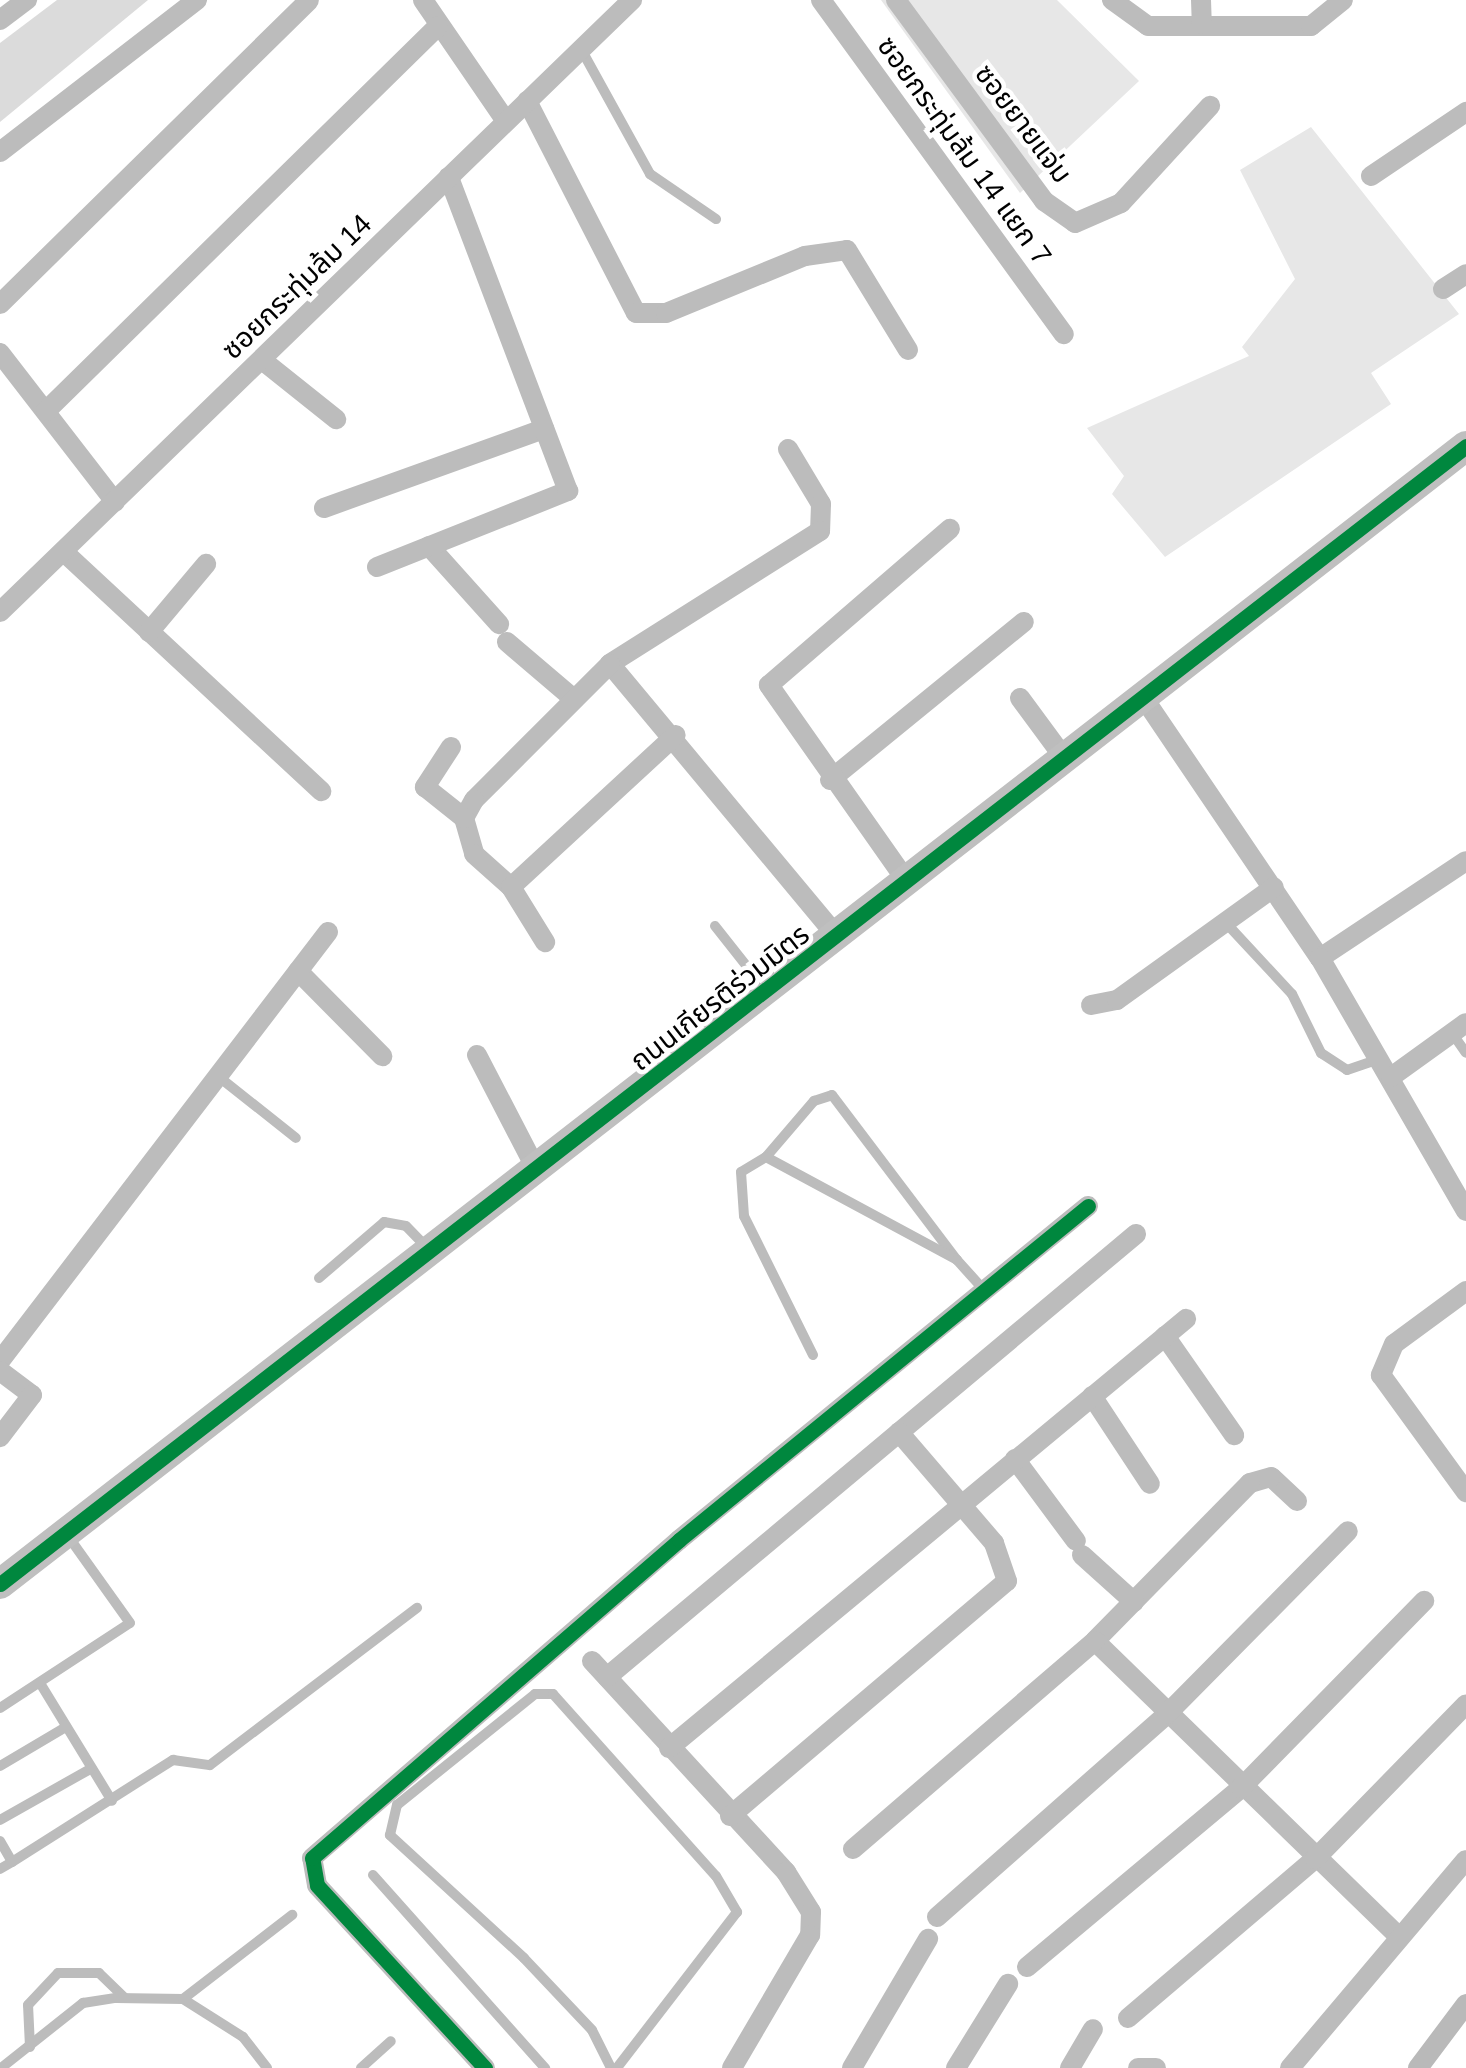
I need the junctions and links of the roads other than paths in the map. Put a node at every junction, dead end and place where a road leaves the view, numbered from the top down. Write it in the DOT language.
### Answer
graph roads {
  1 [pos="27,0"];
  2 [pos="197,0"];
  3 [pos="309,0"];
  4 [pos="422,0"];
  5 [pos="632,0"];
  6 [pos="821,0"];
  7 [pos="896,0"];
  8 [pos="1112,0"];
  9 [pos="1201,0"];
  10 [pos="1343,0"];
  11 [pos="0,20"];
  12 [pos="1202,24"];
  13 [pos="438,26"];
  14 [pos="581,49"];
  15 [pos="526,101"];
  16 [pos="1210,106"];
  17 [pos="1466,112"];
  18 [pos="506,121"];
  19 [pos="0,152"];
  20 [pos="1371,176"];
  21 [pos="448,177"];
  22 [pos="716,219"];
  23 [pos="1466,274"];
  24 [pos="1443,289"];
  25 [pos="0,304"];
  26 [pos="1064,334"];
  27 [pos="908,350"];
  28 [pos="0,353"];
  29 [pos="262,360"];
  30 [pos="46,411"];
  31 [pos="336,419"];
  32 [pos="544,429"];
  33 [pos="1466,446"];
  34 [pos="788,449"];
  35 [pos="115,502"];
  36 [pos="324,508"];
  37 [pos="950,530"];
  38 [pos="429,546"];
  39 [pos="66,554"];
  40 [pos="206,564"];
  41 [pos="377,567"];
  42 [pos="2,604"];
  43 [pos="1024,622"];
  44 [pos="148,632"];
  45 [pos="610,664"];
  46 [pos="1143,697"];
  47 [pos="1020,698"];
  48 [pos="574,699"];
  49 [pos="676,735"];
  50 [pos="451,747"];
  51 [pos="1065,758"];
  52 [pos="830,780"];
  53 [pos="321,791"];
  54 [pos="464,818"];
  55 [pos="1466,860"];
  56 [pos="908,883"];
  57 [pos="511,887"];
  58 [pos="1274,887"];
  59 [pos="1226,923"];
  60 [pos="715,926"];
  61 [pos="328,932"];
  62 [pos="838,938"];
  63 [pos="546,942"];
  64 [pos="1320,958"];
  65 [pos="298,971"];
  66 [pos="768,993"];
  67 [pos="1092,1005"];
  68 [pos="1459,1028"];
  69 [pos="1466,1053"];
  70 [pos="477,1055"];
  71 [pos="382,1056"];
  72 [pos="1386,1068"];
  73 [pos="220,1077"];
  74 [pos="296,1138"];
  75 [pos="766,1158"];
  76 [pos="536,1170"];
  77 [pos="1088,1206"];
  78 [pos="1466,1211"];
  79 [pos="1136,1234"];
  80 [pos="429,1250"];
  81 [pos="957,1260"];
  82 [pos="320,1278"];
  83 [pos="985,1291"];
  84 [pos="1466,1291"];
  85 [pos="1186,1318"];
  86 [pos="1164,1336"];
  87 [pos="813,1355"];
  88 [pos="0,1361"];
  89 [pos="0,1371"];
  90 [pos="1092,1396"];
  91 [pos="899,1432"];
  92 [pos="1234,1435"];
  93 [pos="0,1437"];
  94 [pos="1015,1459"];
  95 [pos="1150,1484"];
  96 [pos="1466,1492"];
  97 [pos="1297,1501"];
  98 [pos="963,1502"];
  99 [pos="1348,1530"];
  100 [pos="66,1533"];
  101 [pos="0,1584"];
  102 [pos="1424,1601"];
  103 [pos="1134,1602"];
  104 [pos="417,1608"];
  105 [pos="1095,1641"];
  106 [pos="40,1683"];
  107 [pos="1466,1704"];
  108 [pos="0,1708"];
  109 [pos="1167,1714"];
  110 [pos="66,1727"];
  111 [pos="670,1748"];
  112 [pos="0,1766"];
  113 [pos="90,1769"];
  114 [pos="1241,1788"];
  115 [pos="112,1801"];
  116 [pos="730,1816"];
  117 [pos="0,1820"];
  118 [pos="0,1841"];
  119 [pos="853,1849"];
  120 [pos="1315,1860"];
  121 [pos="1466,1860"];
  122 [pos="12,1862"];
  123 [pos="0,1869"];
  124 [pos="373,1875"];
  125 [pos="292,1915"];
  126 [pos="937,1917"];
  127 [pos="1396,1934"];
  128 [pos="928,1939"];
  129 [pos="1027,1966"];
  130 [pos="1008,1984"];
  131 [pos="126,1998"];
  132 [pos="184,2000"];
  133 [pos="1128,2018"];
  134 [pos="1093,2029"];
  135 [pos="391,2041"];
  136 [pos="30,2048"];
  137 [pos="1,2068"];
  138 [pos="267,2068"];
  139 [pos="361,2068"];
  140 [pos="485,2068"];
  141 [pos="545,2068"];
  142 [pos="614,2068"];
  143 [pos="732,2068"];
  144 [pos="852,2068"];
  145 [pos="956,2068"];
  146 [pos="1070,2068"];
  147 [pos="1138,2068"];
  148 [pos="1156,2068"];
  149 [pos="1290,2068"];
  1 -- 11 [label="street"];
  2 -- 19 [label="street"];
  3 -- 25 [label="street"];
  4 -- 13 [label="street"];
  5 -- 14 [label="street, ซอยกระทุ่มล้ม 14"];
  6 -- 26 [label="street, ซอยกระทุ่มล้ม 14 แยก 7"];
  7 -- 16 [label="street, ซอยยายแจ่ม"];
  8 -- 12 [label="street"];
  9 -- 12 [label="street"];
  10 -- 12 [label="street"];
  13 -- 18 [label="street"];
  13 -- 30 [label="street"];
  14 -- 15 [label="street, ซอยกระทุ่มล้ม 14"];
  14 -- 22 [label="lane"];
  15 -- 18 [label="street, ซอยกระทุ่มล้ม 14"];
  15 -- 27 [label="street"];
  17 -- 20 [label="street"];
  18 -- 21 [label="street, ซอยกระทุ่มล้ม 14"];
  21 -- 29 [label="street, ซอยกระทุ่มล้ม 14"];
  21 -- 32 [label="street"];
  23 -- 24 [label="street"];
  28 -- 30 [label="street"];
  29 -- 31 [label="street"];
  29 -- 35 [label="street, ซอยกระทุ่มล้ม 14"];
  30 -- 35 [label="street"];
  32 -- 36 [label="street"];
  32 -- 38 [label="street"];
  33 -- 46 [label="street, ถนนเกียรติร่วมมิตร"];
  34 -- 45 [label="street"];
  35 -- 39 [label="street, ซอยกระทุ่มล้ม 14"];
  37 -- 52 [label="street"];
  38 -- 41 [label="street"];
  38 -- 48 [label="street"];
  39 -- 42 [label="street, ซอยกระทุ่มล้ม 14"];
  39 -- 44 [label="street"];
  40 -- 44 [label="street"];
  43 -- 52 [label="street"];
  44 -- 53 [label="street"];
  45 -- 48 [label="street"];
  45 -- 49 [label="street"];
  46 -- 51 [label="street, ถนนเกียรติร่วมมิตร"];
  46 -- 58 [label="street"];
  47 -- 51 [label="street"];
  48 -- 54 [label="street"];
  49 -- 57 [label="street"];
  49 -- 62 [label="street"];
  50 -- 54 [label="street"];
  51 -- 56 [label="street, ถนนเกียรติร่วมมิตร"];
  52 -- 56 [label="street"];
  54 -- 57 [label="street"];
  55 -- 64 [label="street"];
  56 -- 62 [label="street, ถนนเกียรติร่วมมิตร"];
  57 -- 63 [label="street"];
  58 -- 59 [label="street"];
  58 -- 64 [label="street"];
  59 -- 67 [label="street"];
  59 -- 72 [label="lane"];
  60 -- 66 [label="lane"];
  61 -- 65 [label="street"];
  62 -- 66 [label="street, ถนนเกียรติร่วมมิตร"];
  64 -- 72 [label="street"];
  65 -- 71 [label="street"];
  65 -- 73 [label="street"];
  66 -- 76 [label="street, ถนนเกียรติร่วมมิตร"];
  68 -- 69 [label="lane"];
  68 -- 72 [label="street"];
  70 -- 76 [label="street"];
  72 -- 78 [label="street"];
  73 -- 74 [label="lane"];
  73 -- 88 [label="street"];
  75 -- 81 [label="lane"];
  75 -- 81 [label="lane"];
  75 -- 87 [label="lane"];
  76 -- 80 [label="street, ถนนเกียรติร่วมมิตร"];
  77 -- 83 [label="street"];
  79 -- 91 [label="street"];
  80 -- 82 [label="lane"];
  80 -- 100 [label="street, ถนนเกียรติร่วมมิตร"];
  81 -- 83 [label="lane"];
  83 -- 140 [label="street"];
  84 -- 96 [label="street"];
  85 -- 86 [label="street"];
  86 -- 90 [label="street"];
  86 -- 92 [label="street"];
  89 -- 93 [label="street"];
  90 -- 94 [label="street"];
  90 -- 95 [label="street"];
  91 -- 98 [label="street"];
  91 -- 111 [label="street"];
  94 -- 98 [label="street"];
  94 -- 103 [label="street"];
  97 -- 103 [label="street"];
  98 -- 111 [label="street"];
  98 -- 116 [label="street"];
  99 -- 109 [label="street"];
  100 -- 101 [label="street, ถนนเกียรติร่วมมิตร"];
  100 -- 106 [label="lane"];
  102 -- 114 [label="street"];
  103 -- 105 [label="street"];
  104 -- 115 [label="lane"];
  105 -- 109 [label="street"];
  105 -- 119 [label="street"];
  106 -- 108 [label="lane"];
  106 -- 110 [label="lane"];
  107 -- 120 [label="street"];
  109 -- 114 [label="street"];
  109 -- 126 [label="street"];
  110 -- 112 [label="lane"];
  110 -- 113 [label="lane"];
  111 -- 116 [label="street"];
  113 -- 115 [label="lane"];
  113 -- 117 [label="lane"];
  114 -- 120 [label="street"];
  114 -- 129 [label="street"];
  115 -- 122 [label="lane"];
  116 -- 143 [label="street"];
  118 -- 122 [label="lane"];
  120 -- 127 [label="street"];
  120 -- 133 [label="street"];
  121 -- 127 [label="street"];
  122 -- 123 [label="lane"];
  124 -- 141 [label="lane"];
  125 -- 132 [label="lane"];
  127 -- 149 [label="street"];
  128 -- 144 [label="street"];
  130 -- 145 [label="street"];
  131 -- 132 [label="lane"];
  131 -- 136 [label="lane"];
  131 -- 136 [label="lane"];
  132 -- 138 [label="lane"];
  134 -- 146 [label="street"];
  135 -- 139 [label="lane"];
  136 -- 137 [label="lane"];
  142 -- 142 [label="lane"];
  147 -- 148 [label="street"];
}
